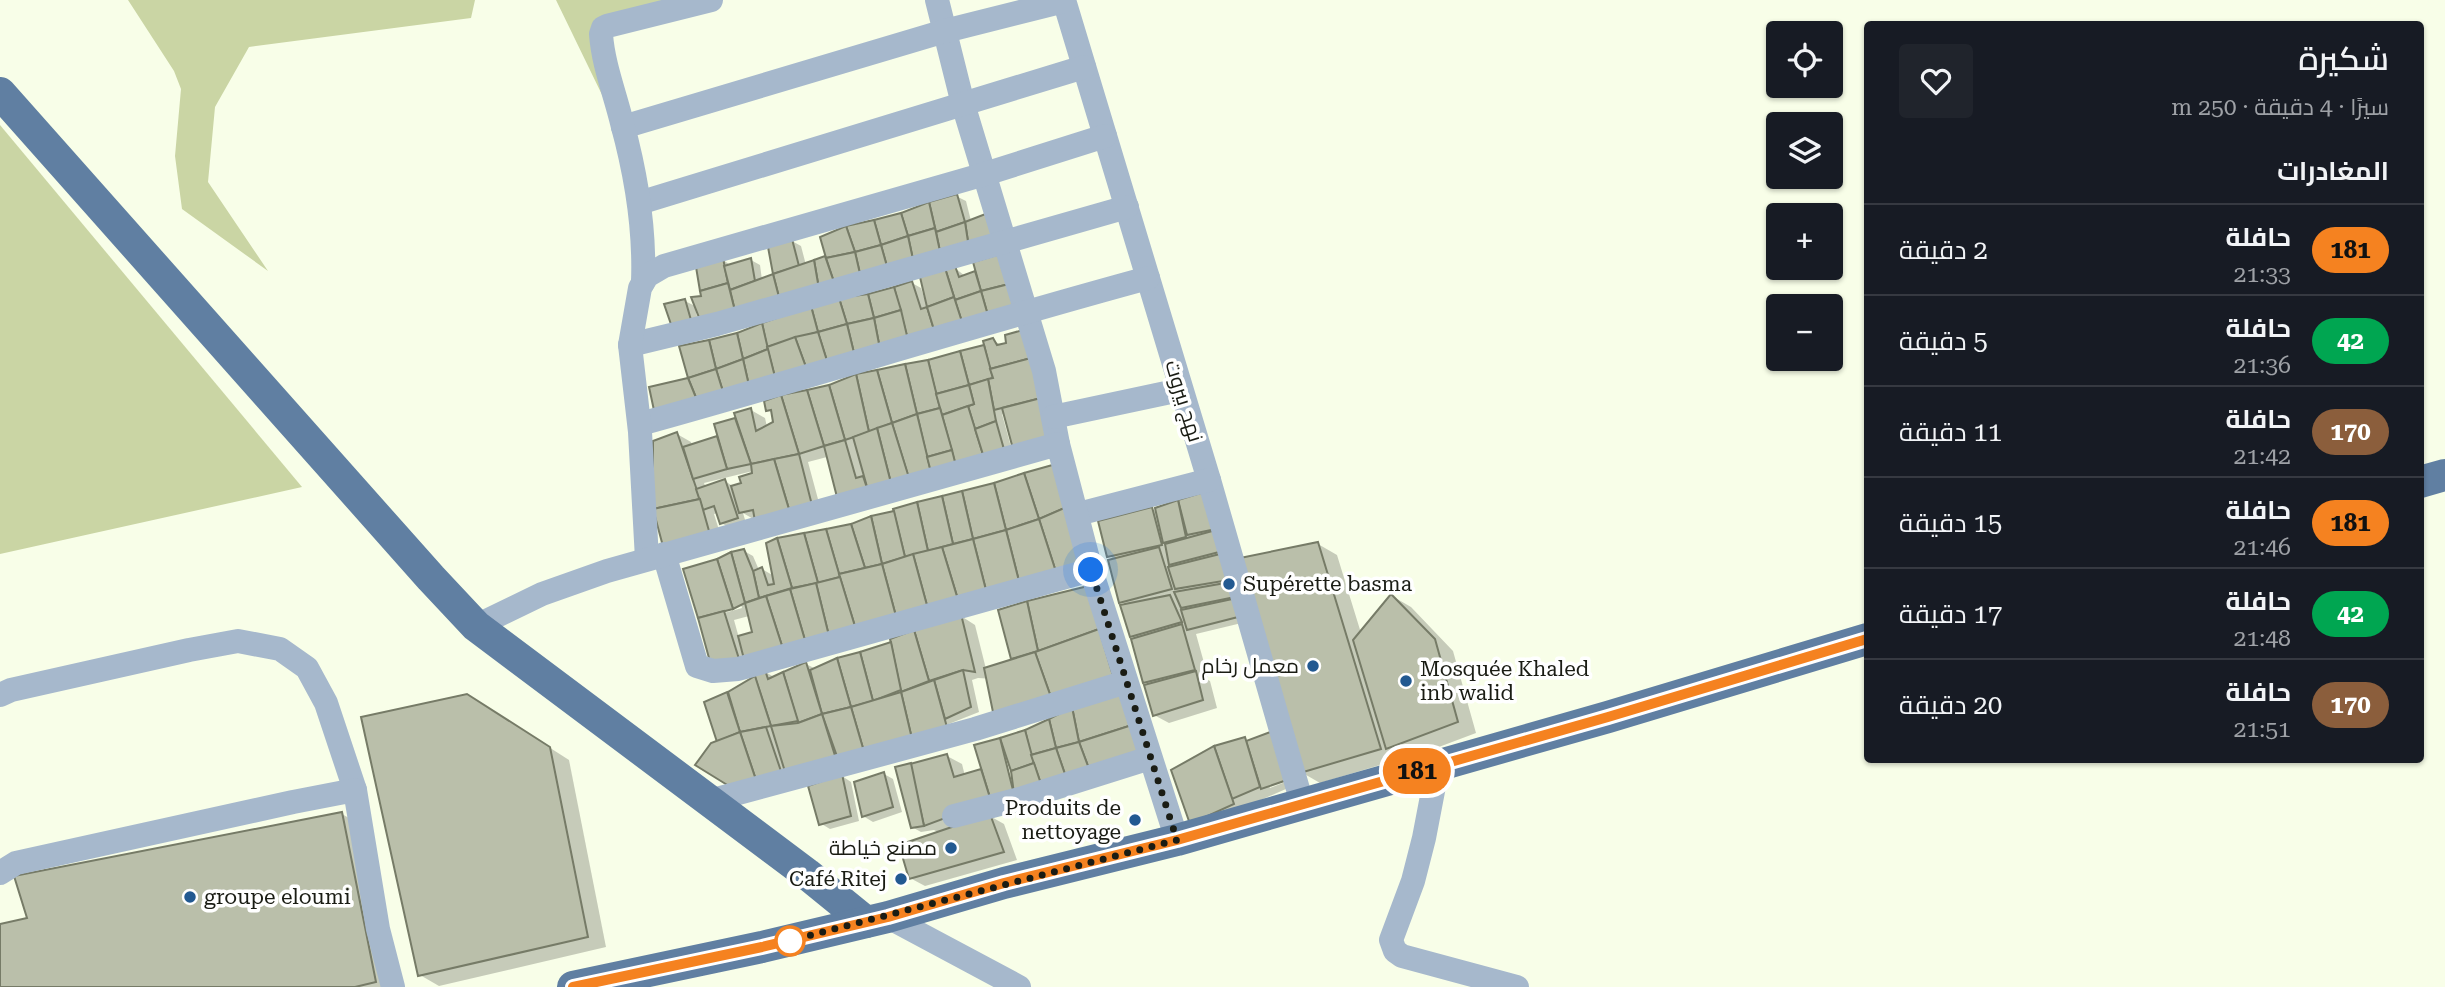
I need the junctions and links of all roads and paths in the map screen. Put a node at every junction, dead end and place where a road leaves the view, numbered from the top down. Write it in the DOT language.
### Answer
graph roads {
  1 [pos="711,0"];
  2 [pos="937,0"];
  3 [pos="1064,1"];
  4 [pos="944,31"];
  5 [pos="1084,67"];
  6 [pos="0,93"];
  7 [pos="963,104"];
  8 [pos="623,127"];
  9 [pos="1105,136"];
  10 [pos="985,173"];
  11 [pos="639,203"];
  12 [pos="1127,207"];
  13 [pos="1005,240"];
  14 [pos="1148,278"];
  15 [pos="643,282"];
  16 [pos="1026,311"];
  17 [pos="631,345"];
  18 [pos="1180,390"];
  19 [pos="1054,417"];
  20 [pos="640,424"];
  21 [pos="1058,443"];
  22 [pos="2445,475"];
  23 [pos="1209,480"];
  24 [pos="2424,481"];
  25 [pos="1078,514"];
  26 [pos="656,556"];
  27 [pos="1091,570"];
  28 [pos="476,626"];
  29 [pos="1864,640"];
  30 [pos="1126,682"];
  31 [pos="0,695"];
  32 [pos="1150,758"];
  33 [pos="1438,765"];
  34 [pos="355,790"];
  35 [pos="709,801"];
  36 [pos="1302,803"];
  37 [pos="954,816"];
  38 [pos="1177,840"];
  39 [pos="0,873"];
  40 [pos="877,919"];
  41 [pos="393,987"];
  42 [pos="573,987"];
  43 [pos="1018,987"];
  44 [pos="1517,987"];
  1 -- 8 [label="street"];
  2 -- 4 [label="street"];
  3 -- 4 [label="street"];
  3 -- 5 [label="street, نهج بيروت"];
  4 -- 7 [label="street"];
  4 -- 8 [label="street"];
  5 -- 7 [label="street"];
  5 -- 9 [label="street, نهج بيروت"];
  6 -- 28 [label="main road"];
  7 -- 10 [label="street"];
  7 -- 11 [label="street"];
  8 -- 11 [label="street"];
  9 -- 10 [label="street"];
  9 -- 12 [label="street, نهج بيروت"];
  10 -- 13 [label="street"];
  10 -- 15 [label="street"];
  11 -- 15 [label="street"];
  12 -- 13 [label="street"];
  12 -- 14 [label="street, نهج بيروت"];
  13 -- 16 [label="street"];
  13 -- 17 [label="street"];
  14 -- 16 [label="street"];
  14 -- 18 [label="street, نهج بيروت"];
  15 -- 17 [label="street"];
  16 -- 19 [label="street"];
  16 -- 20 [label="street"];
  17 -- 20 [label="street"];
  18 -- 19 [label="street"];
  18 -- 23 [label="street, نهج بيروت"];
  19 -- 21 [label="street"];
  20 -- 26 [label="street"];
  21 -- 25 [label="street"];
  21 -- 26 [label="street"];
  22 -- 24 [label="main road"];
  23 -- 25 [label="street"];
  23 -- 36 [label="street, نهج بيروت"];
  25 -- 27 [label="street"];
  26 -- 27 [label="street"];
  26 -- 28 [label="street"];
  27 -- 30 [label="street"];
  28 -- 35 [label="main road"];
  29 -- 33 [label="main road"];
  30 -- 32 [label="street"];
  30 -- 35 [label="street"];
  31 -- 34 [label="street"];
  32 -- 37 [label="street"];
  32 -- 38 [label="street"];
  33 -- 36 [label="main road"];
  33 -- 44 [label="street"];
  34 -- 39 [label="street"];
  34 -- 41 [label="street"];
  35 -- 40 [label="main road"];
  36 -- 38 [label="main road"];
  38 -- 40 [label="main road"];
  40 -- 42 [label="main road"];
  40 -- 43 [label="street"];
}
